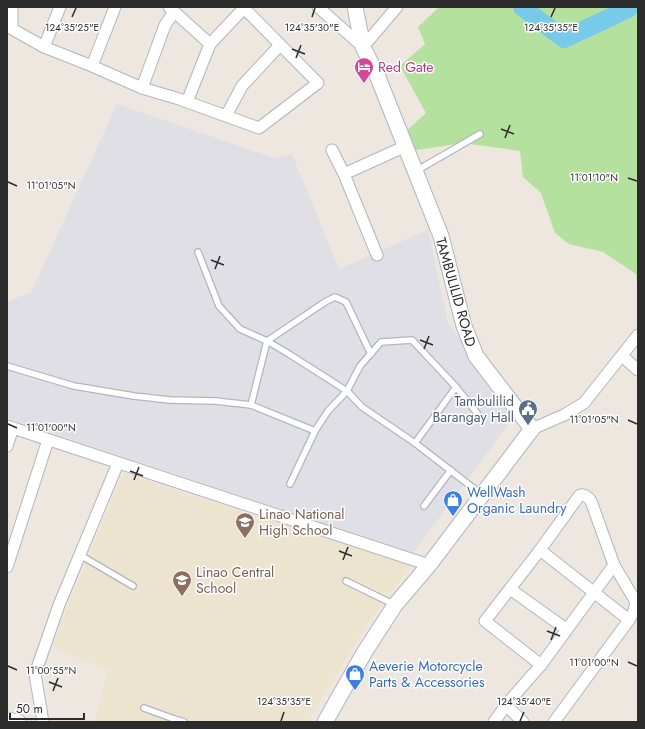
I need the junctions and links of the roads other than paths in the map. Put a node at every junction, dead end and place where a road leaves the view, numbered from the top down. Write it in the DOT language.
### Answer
graph roads {
  1 [pos="12,7"];
  2 [pos="60,7"];
  3 [pos="115,7"];
  4 [pos="244,7"];
  5 [pos="318,7"];
  6 [pos="355,7"];
  7 [pos="397,7"];
  8 [pos="171,9"];
  9 [pos="210,44"];
  10 [pos="280,45"];
  11 [pos="44,47"];
  12 [pos="363,47"];
  13 [pos="92,66"];
  14 [pos="142,88"];
  15 [pos="187,102"];
  16 [pos="226,116"];
  17 [pos="480,134"];
  18 [pos="406,146"];
  19 [pos="332,150"];
  20 [pos="416,171"];
  21 [pos="344,174"];
  22 [pos="198,252"];
  23 [pos="377,255"];
  24 [pos="638,335"];
  25 [pos="267,341"];
  26 [pos="371,354"];
  27 [pos="622,356"];
  28 [pos="7,366"];
  29 [pos="638,370"];
  30 [pos="456,387"];
  31 [pos="347,391"];
  32 [pos="251,405"];
  33 [pos="477,413"];
  34 [pos="10,427"];
  35 [pos="532,429"];
  36 [pos="315,431"];
  37 [pos="48,440"];
  38 [pos="415,443"];
  39 [pos="7,446"];
  40 [pos="118,463"];
  41 [pos="451,470"];
  42 [pos="290,484"];
  43 [pos="482,494"];
  44 [pos="424,506"];
  45 [pos="540,550"];
  46 [pos="80,555"];
  47 [pos="428,565"];
  48 [pos="614,565"];
  49 [pos="7,567"];
  50 [pos="346,581"];
  51 [pos="134,586"];
  52 [pos="510,589"];
  53 [pos="593,592"];
  54 [pos="395,605"];
  55 [pos="629,620"];
  56 [pos="566,629"];
  57 [pos="541,665"];
  58 [pos="506,705"];
  59 [pos="144,708"];
  60 [pos="7,720"];
  61 [pos="173,720"];
  62 [pos="18,722"];
  63 [pos="43,722"];
  64 [pos="184,722"];
  65 [pos="325,722"];
  66 [pos="494,722"];
  67 [pos="523,722"];
  68 [pos="554,722"];
  1 -- 11 [label="street"];
  2 -- 11 [label="street"];
  3 -- 13 [label="street"];
  4 -- 9 [label="street"];
  4 -- 10 [label="street"];
  5 -- 12 [label="street"];
  6 -- 12 [label="street, TAMBULILID ROAD"];
  7 -- 12 [label="street"];
  8 -- 9 [label="street"];
  8 -- 14 [label="street"];
  9 -- 15 [label="street"];
  10 -- 16 [label="street"];
  10 -- 16 [label="street"];
  11 -- 13 [label="street"];
  12 -- 18 [label="street, TAMBULILID ROAD"];
  13 -- 14 [label="street"];
  14 -- 15 [label="street"];
  15 -- 16 [label="street"];
  17 -- 20 [label="lane"];
  18 -- 20 [label="street, TAMBULILID ROAD"];
  18 -- 21 [label="street"];
  19 -- 21 [label="street"];
  20 -- 35 [label="street, TAMBULILID ROAD"];
  21 -- 23 [label="street"];
  22 -- 25 [label="lane"];
  24 -- 27 [label="street"];
  25 -- 26 [label="lane"];
  25 -- 31 [label="lane"];
  25 -- 32 [label="lane"];
  26 -- 30 [label="lane"];
  26 -- 31 [label="lane"];
  27 -- 29 [label="street"];
  27 -- 35 [label="street"];
  28 -- 32 [label="lane"];
  30 -- 33 [label="lane"];
  30 -- 38 [label="lane"];
  31 -- 36 [label="lane"];
  31 -- 38 [label="lane"];
  32 -- 36 [label="lane"];
  34 -- 37 [label="street"];
  34 -- 39 [label="street"];
  35 -- 43 [label="street"];
  36 -- 42 [label="lane"];
  37 -- 40 [label="street"];
  37 -- 49 [label="street"];
  38 -- 41 [label="lane"];
  40 -- 46 [label="street"];
  40 -- 47 [label="street"];
  41 -- 43 [label="lane"];
  41 -- 44 [label="lane"];
  43 -- 47 [label="street"];
  45 -- 48 [label="street"];
  45 -- 52 [label="street"];
  45 -- 53 [label="street"];
  46 -- 51 [label="lane"];
  46 -- 63 [label="street"];
  47 -- 54 [label="street"];
  48 -- 53 [label="street"];
  48 -- 55 [label="street"];
  50 -- 54 [label="lane"];
  52 -- 56 [label="street"];
  52 -- 57 [label="street"];
  53 -- 55 [label="street"];
  53 -- 56 [label="street"];
  54 -- 65 [label="street"];
  55 -- 68 [label="street"];
  56 -- 57 [label="street"];
  57 -- 58 [label="street"];
  58 -- 66 [label="street"];
  58 -- 67 [label="street"];
  59 -- 61 [label="lane"];
  60 -- 62 [label="street"];
  61 -- 64 [label="lane"];
}
